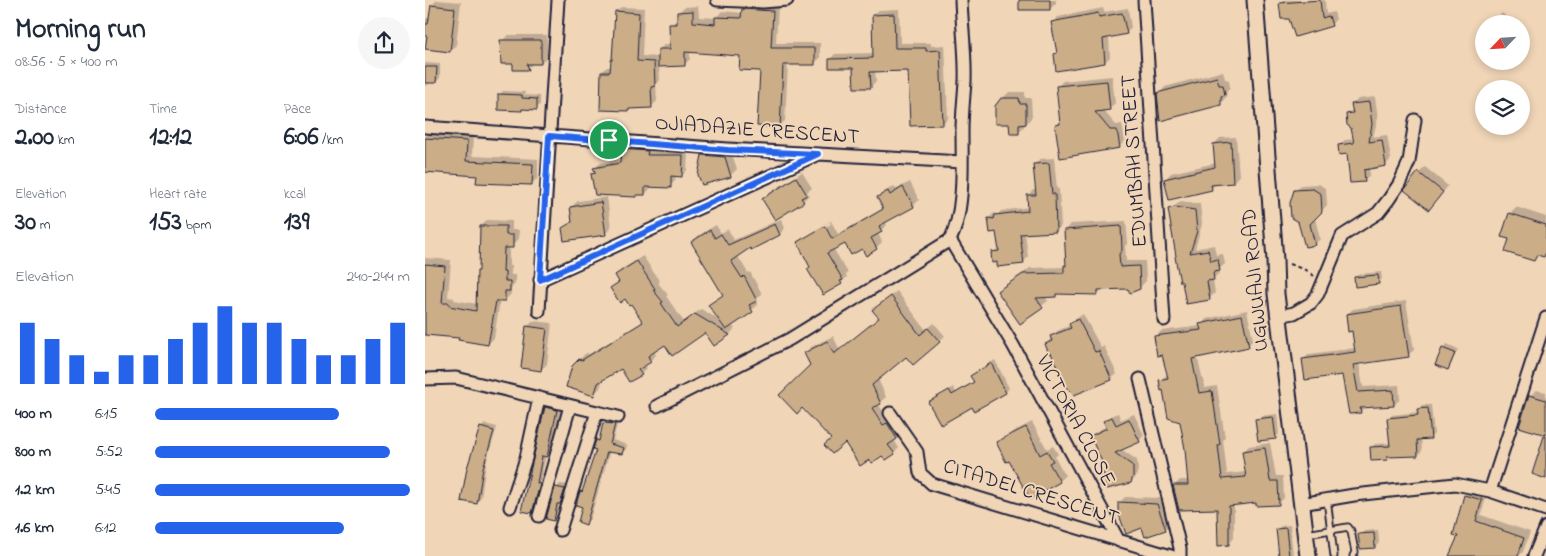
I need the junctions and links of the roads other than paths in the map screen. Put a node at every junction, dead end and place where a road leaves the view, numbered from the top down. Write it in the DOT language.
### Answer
graph roads {
  1 [pos="558,0"];
  2 [pos="717,0"];
  3 [pos="787,0"];
  4 [pos="961,0"];
  5 [pos="1144,0"];
  6 [pos="1255,0"];
  7 [pos="763,1"];
  8 [pos="1415,120"];
  9 [pos="425,127"];
  10 [pos="549,136"];
  11 [pos="818,154"];
  12 [pos="962,162"];
  13 [pos="950,240"];
  14 [pos="540,280"];
  15 [pos="539,312"];
  16 [pos="1279,316"];
  17 [pos="1546,318"];
  18 [pos="1165,320"];
  19 [pos="425,379"];
  20 [pos="1140,379"];
  21 [pos="539,398"];
  22 [pos="570,406"];
  23 [pos="657,406"];
  24 [pos="597,412"];
  25 [pos="890,413"];
  26 [pos="618,417"];
  27 [pos="1490,491"];
  28 [pos="1327,499"];
  29 [pos="1301,504"];
  30 [pos="511,507"];
  31 [pos="1546,510"];
  32 [pos="539,516"];
  33 [pos="1546,527"];
  34 [pos="560,530"];
  35 [pos="1331,530"];
  36 [pos="1305,534"];
  37 [pos="1119,541"];
  38 [pos="1171,556"];
  39 [pos="1180,556"];
  40 [pos="1308,556"];
  41 [pos="1334,556"];
  42 [pos="1353,556"];
  43 [pos="1534,556"];
  1 -- 10 [label="street"];
  2 -- 7 [label="street"];
  3 -- 7 [label="street"];
  4 -- 12 [label="street"];
  5 -- 18 [label="street, EDUMBAH STREET"];
  6 -- 16 [label="main road, UGWUAJI ROAD"];
  8 -- 16 [label="street"];
  9 -- 10 [label="street, OJIADAZIE CRESCENT"];
  10 -- 11 [label="street, OJIADAZIE CRESCENT"];
  10 -- 14 [label="street"];
  11 -- 12 [label="street, OJIADAZIE CRESCENT"];
  11 -- 14 [label="street"];
  12 -- 13 [label="street"];
  13 -- 23 [label="street"];
  13 -- 37 [label="street, VICTORIA CLOSE"];
  14 -- 15 [label="street"];
  16 -- 29 [label="main road, UGWUAJI ROAD"];
  17 -- 27 [label="street"];
  19 -- 21 [label="street"];
  20 -- 39 [label="street"];
  21 -- 22 [label="street"];
  21 -- 30 [label="street"];
  22 -- 24 [label="street"];
  22 -- 32 [label="street"];
  24 -- 26 [label="street"];
  24 -- 34 [label="street"];
  25 -- 37 [label="street, CITADEL CRESCENT"];
  27 -- 28 [label="street"];
  27 -- 31 [label="street"];
  28 -- 29 [label="street"];
  28 -- 35 [label="lane"];
  29 -- 36 [label="main road, UGWUAJI ROAD"];
  33 -- 43 [label="street"];
  35 -- 36 [label="lane"];
  35 -- 41 [label="lane"];
  35 -- 42 [label="lane"];
  36 -- 40 [label="main road, UGWUAJI ROAD"];
  37 -- 38 [label="street, CITADEL CRESCENT"];
}
